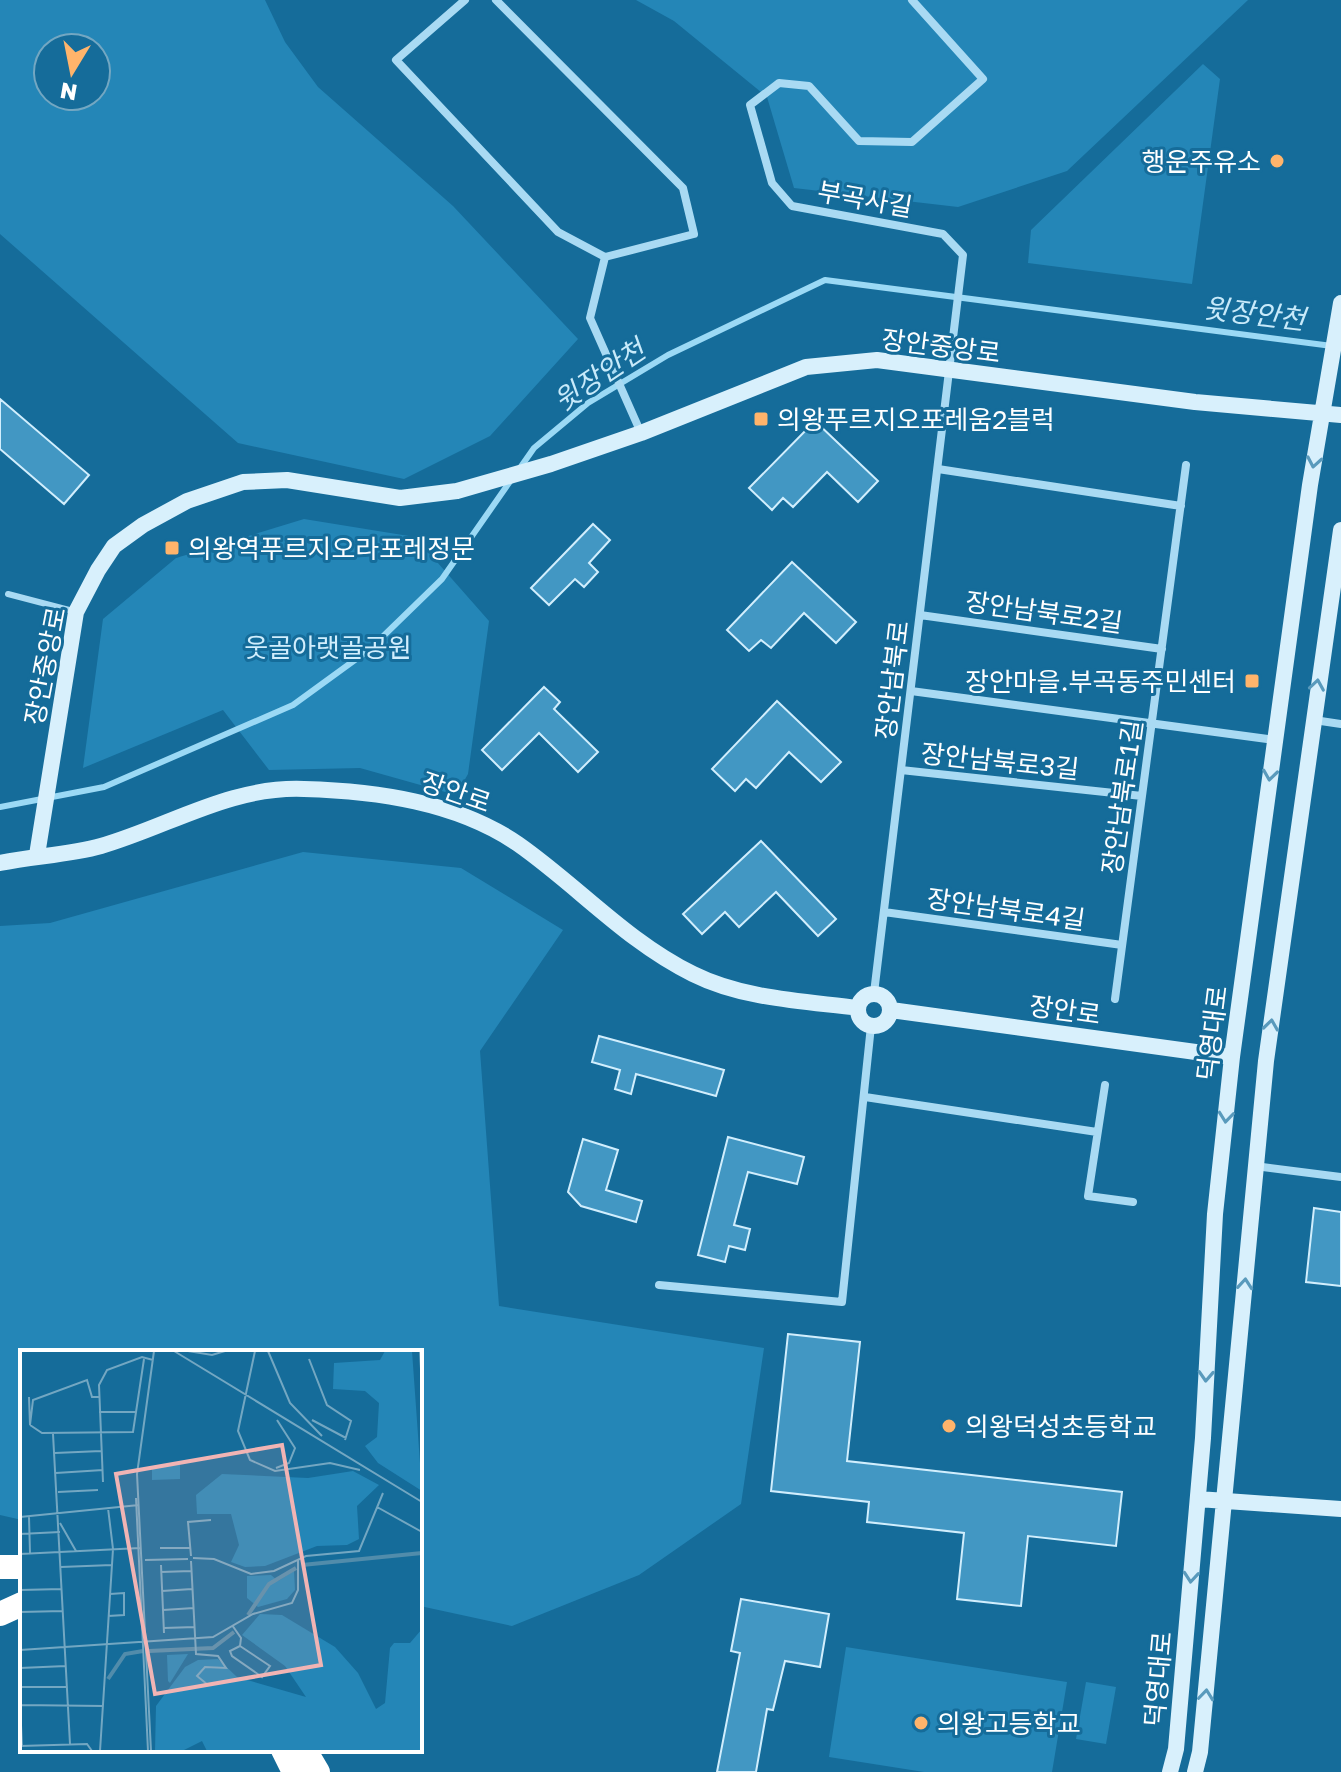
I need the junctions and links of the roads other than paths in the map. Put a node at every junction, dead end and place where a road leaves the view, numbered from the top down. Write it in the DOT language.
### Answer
graph roads {
  1 [pos="465,0"];
  2 [pos="496,0"];
  3 [pos="912,0"];
  4 [pos="605,257"];
  5 [pos="1341,303"];
  6 [pos="949,371"];
  7 [pos="1322,415"];
  8 [pos="1341,415"];
  9 [pos="641,433"];
  10 [pos="1186,465"];
  11 [pos="938,469"];
  12 [pos="1181,506"];
  13 [pos="1341,530"];
  14 [pos="8,594"];
  15 [pos="76,612"];
  16 [pos="920,615"];
  17 [pos="1162,649"];
  18 [pos="911,691"];
  19 [pos="1312,719"];
  20 [pos="1152,721"];
  21 [pos="1341,724"];
  22 [pos="1275,740"];
  23 [pos="901,770"];
  24 [pos="1142,796"];
  25 [pos="37,855"];
  26 [pos="0,863"];
  27 [pos="884,912"];
  28 [pos="1122,945"];
  29 [pos="874,993"];
  30 [pos="1115,999"];
  31 [pos="858,1008"];
  32 [pos="891,1010"];
  33 [pos="871,1026"];
  34 [pos="1232,1057"];
  35 [pos="1105,1085"];
  36 [pos="865,1097"];
  37 [pos="1097,1132"];
  38 [pos="1255,1166"];
  39 [pos="1341,1177"];
  40 [pos="1133,1202"];
  41 [pos="659,1285"];
  42 [pos="1198,1499"];
  43 [pos="1226,1501"];
  44 [pos="1341,1509"];
  45 [pos="20,1605"];
  46 [pos="0,1614"];
  47 [pos="284,1752"];
  48 [pos="306,1752"];
  49 [pos="294,1772"];
  50 [pos="318,1772"];
  51 [pos="1170,1772"];
  52 [pos="1195,1772"];
  1 -- 4 [label="street"];
  2 -- 4 [label="street"];
  3 -- 6 [label="street, 부곡사길"];
  4 -- 9 [label="street"];
  5 -- 7 [label="street, 덕영대로"];
  6 -- 7 [label="street, 장안중앙로"];
  6 -- 9 [label="street, 장안중앙로"];
  6 -- 11 [label="street, 장안남북로"];
  7 -- 8 [label="street, 장안중앙로"];
  7 -- 22 [label="street, 덕영대로, one-way"];
  9 -- 15 [label="street, 장안중앙로"];
  10 -- 12 [label="street, 장안남북로1길"];
  11 -- 12 [label="street"];
  11 -- 16 [label="street, 장안남북로"];
  12 -- 17 [label="street, 장안남북로1길"];
  19 -- 13 [label="street, 덕영대로, one-way"];
  14 -- 15 [label="lane"];
  15 -- 25 [label="street, 장안중앙로"];
  16 -- 17 [label="street, 장안남북로2길"];
  16 -- 18 [label="street, 장안남북로"];
  17 -- 20 [label="street, 장안남북로1길"];
  18 -- 20 [label="street"];
  18 -- 23 [label="street, 장안남북로"];
  19 -- 21 [label="street"];
  38 -- 19 [label="street, 덕영대로, one-way"];
  20 -- 22 [label="street"];
  20 -- 24 [label="street, 장안남북로1길"];
  22 -- 34 [label="street, 덕영대로, one-way"];
  23 -- 24 [label="street, 장안남북로3길"];
  23 -- 27 [label="street, 장안남북로"];
  24 -- 28 [label="street, 장안남북로1길"];
  25 -- 26 [label="street, 장안로"];
  25 -- 31 [label="street, 장안로"];
  27 -- 28 [label="street, 장안남북로4길"];
  27 -- 29 [label="street, 장안남북로"];
  28 -- 30 [label="street, 장안남북로1길"];
  29 -- 31 [label="street"];
  29 -- 32 [label="street"];
  31 -- 33 [label="street"];
  32 -- 33 [label="street"];
  32 -- 34 [label="street, 장안로"];
  33 -- 36 [label="street"];
  34 -- 42 [label="street, 덕영대로, one-way"];
  35 -- 37 [label="street"];
  36 -- 37 [label="street"];
  36 -- 41 [label="street"];
  37 -- 40 [label="street"];
  38 -- 39 [label="street"];
  43 -- 38 [label="street, 덕영대로, one-way"];
  42 -- 43 [label="street"];
  42 -- 51 [label="street, 덕영대로, one-way"];
  43 -- 44 [label="street"];
  52 -- 43 [label="street, 덕영대로, one-way"];
  45 -- 46 [label="highway"];
  47 -- 49 [label="highway"];
  48 -- 50 [label="highway"];
}
